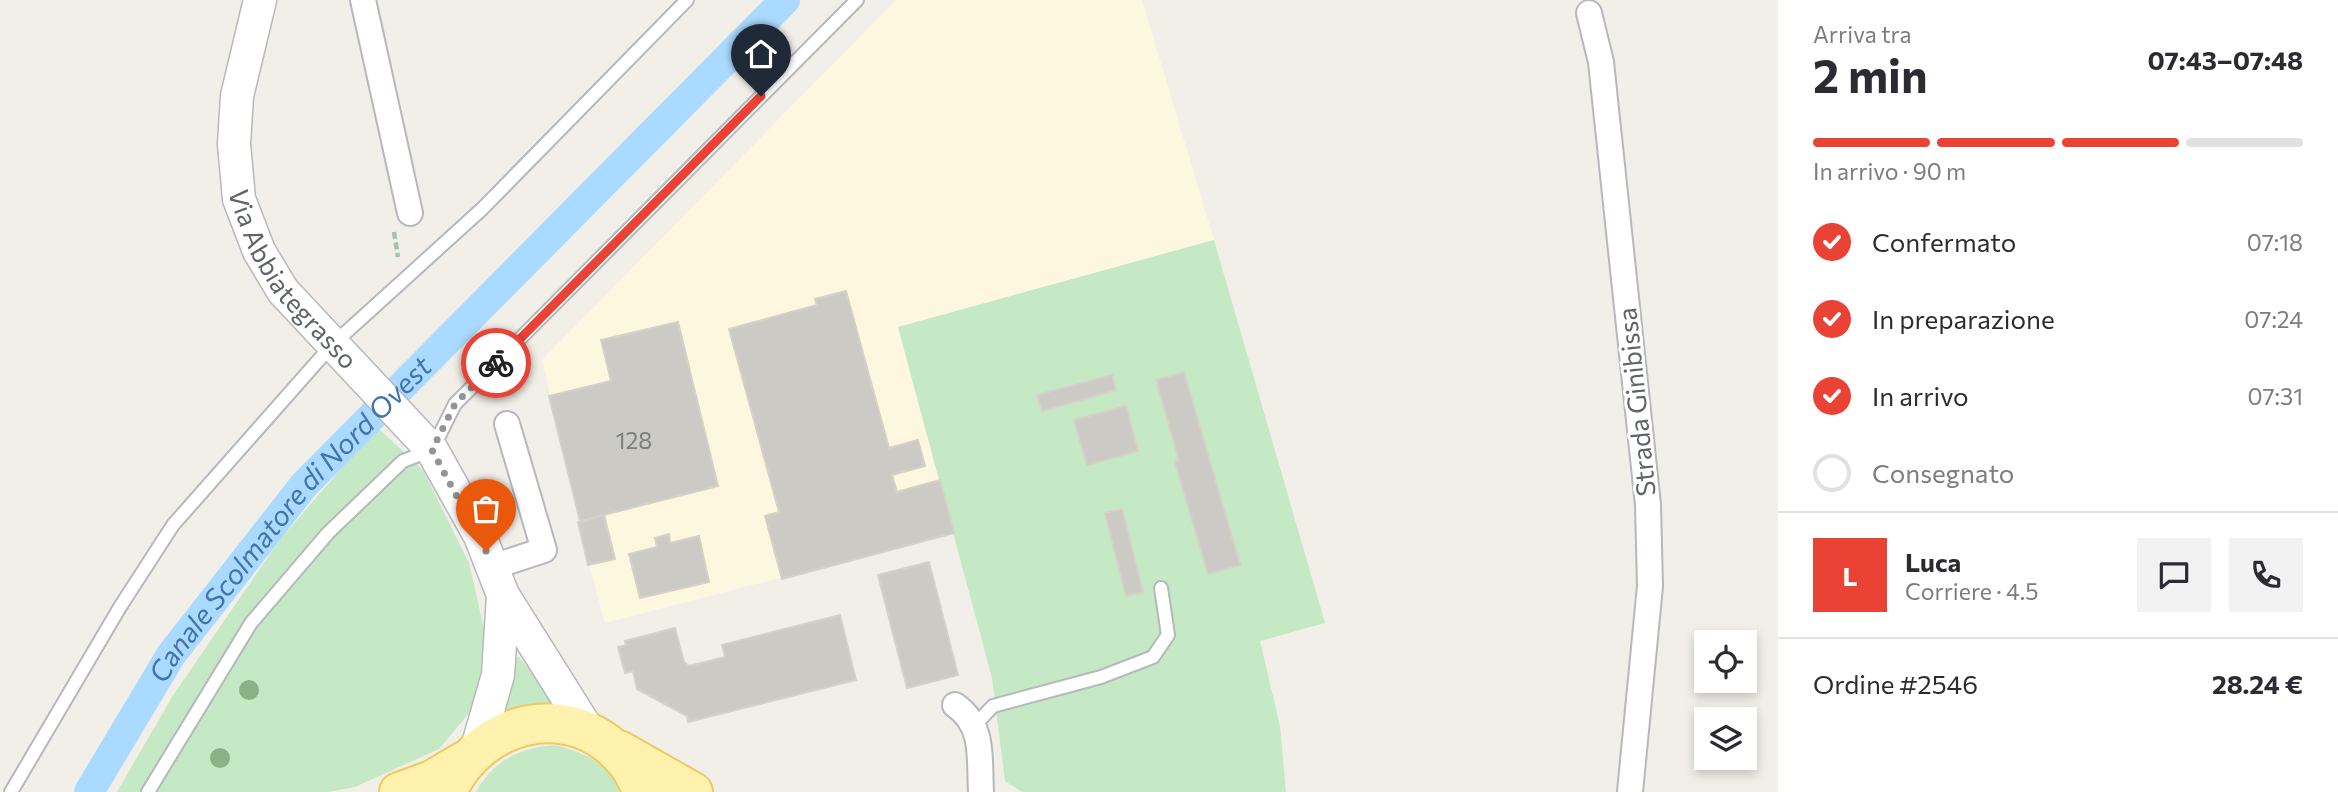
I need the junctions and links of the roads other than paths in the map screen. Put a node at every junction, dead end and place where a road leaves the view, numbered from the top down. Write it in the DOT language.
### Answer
graph roads {
  1 [pos="260,0"];
  2 [pos="363,0"];
  3 [pos="687,0"];
  4 [pos="857,0"];
  5 [pos="1588,13"];
  6 [pos="409,209"];
  7 [pos="332,345"];
  8 [pos="506,424"];
  9 [pos="432,450"];
  10 [pos="497,581"];
  11 [pos="1161,588"];
  12 [pos="955,705"];
  13 [pos="974,726"];
  14 [pos="598,738"];
  15 [pos="463,767"];
  16 [pos="10,792"];
  17 [pos="148,792"];
  18 [pos="399,792"];
  19 [pos="643,792"];
  20 [pos="693,792"];
  21 [pos="981,792"];
  22 [pos="1630,792"];
  1 -- 7 [label="street, Via Abbiategrasso"];
  2 -- 6 [label="street"];
  3 -- 7 [label="lane"];
  4 -- 9 [label="lane"];
  5 -- 22 [label="street, Strada Ginibissa"];
  7 -- 9 [label="street, Via Abbiategrasso"];
  7 -- 16 [label="lane"];
  8 -- 10 [label="street"];
  9 -- 10 [label="street, Via Abbiategrasso"];
  9 -- 17 [label="lane"];
  10 -- 14 [label="street, Via Abbiategrasso"];
  10 -- 15 [label="street, Via Abbiategrasso"];
  11 -- 13 [label="lane"];
  12 -- 13 [label="street"];
  13 -- 21 [label="street"];
  14 -- 15 [label="main road"];
  14 -- 19 [label="main road"];
  14 -- 20 [label="main road"];
  15 -- 18 [label="main road"];
}
